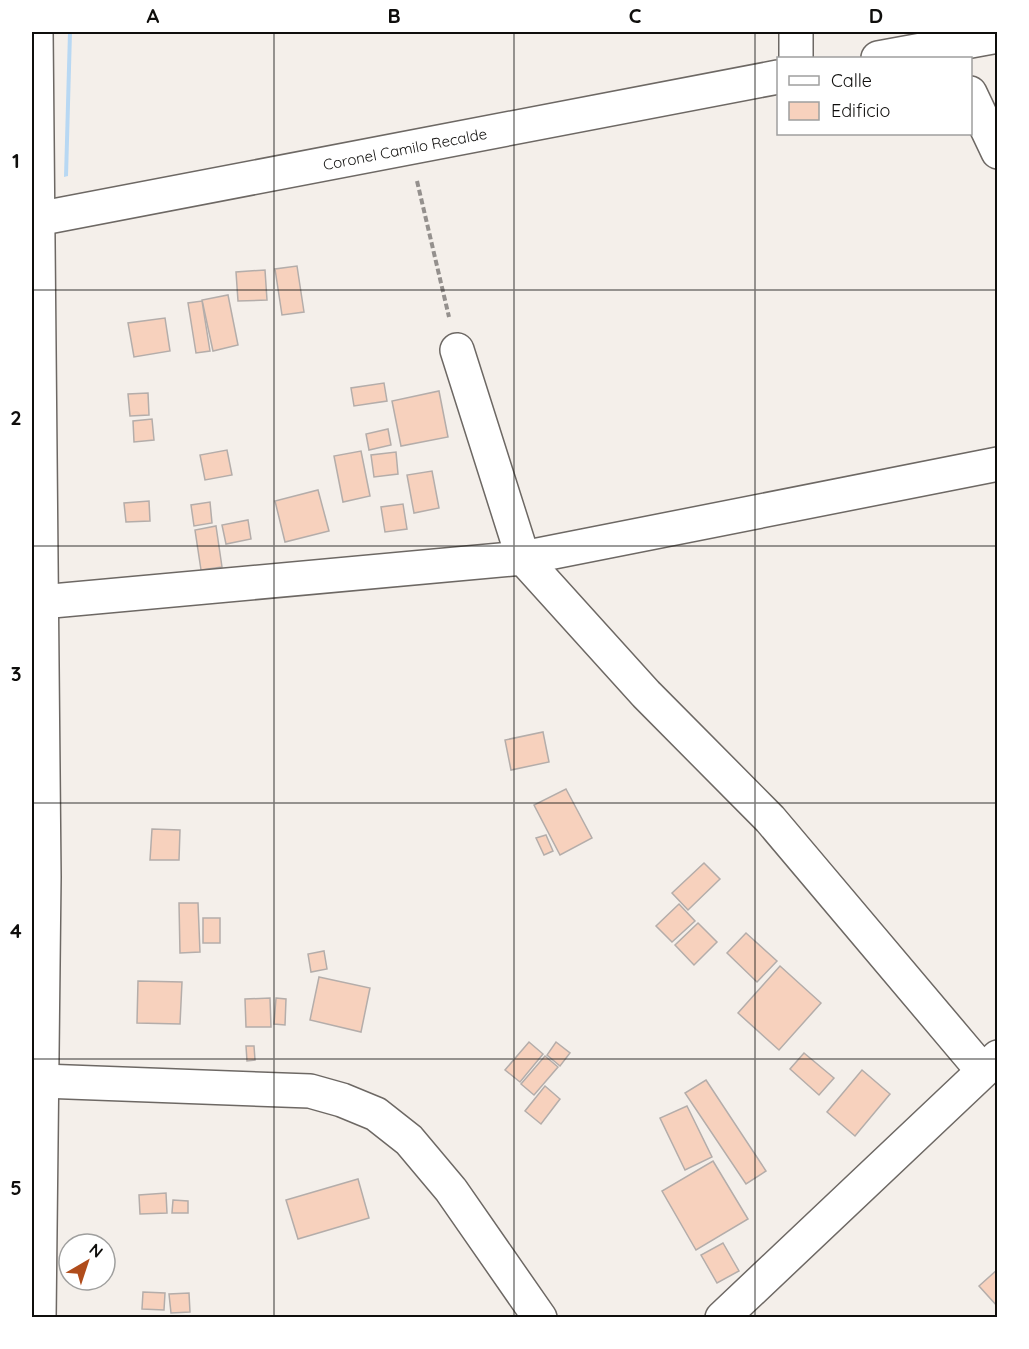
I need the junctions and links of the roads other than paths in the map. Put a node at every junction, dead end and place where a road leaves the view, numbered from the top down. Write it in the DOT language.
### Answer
graph roads {
  1 [pos="36,32"];
  2 [pos="796,32"];
  3 [pos="998,36"];
  4 [pos="951,52"];
  5 [pos="796,57"];
  6 [pos="890,57"];
  7 [pos="777,77"];
  8 [pos="972,97"];
  9 [pos="998,152"];
  10 [pos="34,219"];
  11 [pos="457,350"];
  12 [pos="998,464"];
  13 [pos="523,558"];
  14 [pos="41,602"];
  15 [pos="38,877"];
  16 [pos="990,1064"];
  17 [pos="42,1081"];
  18 [pos="39,1317"];
  19 [pos="540,1317"];
  20 [pos="722,1317"];
  1 -- 10 [label="street"];
  2 -- 5 [label="street"];
  3 -- 4 [label="street"];
  4 -- 6 [label="street"];
  7 -- 10 [label="street, Coronel Camilo Recalde"];
  8 -- 9 [label="street"];
  10 -- 14 [label="street"];
  11 -- 13 [label="street"];
  12 -- 13 [label="street"];
  13 -- 14 [label="street"];
  13 -- 16 [label="street"];
  14 -- 15 [label="street"];
  15 -- 17 [label="street"];
  16 -- 20 [label="street"];
  17 -- 18 [label="street"];
  17 -- 19 [label="street"];
}
